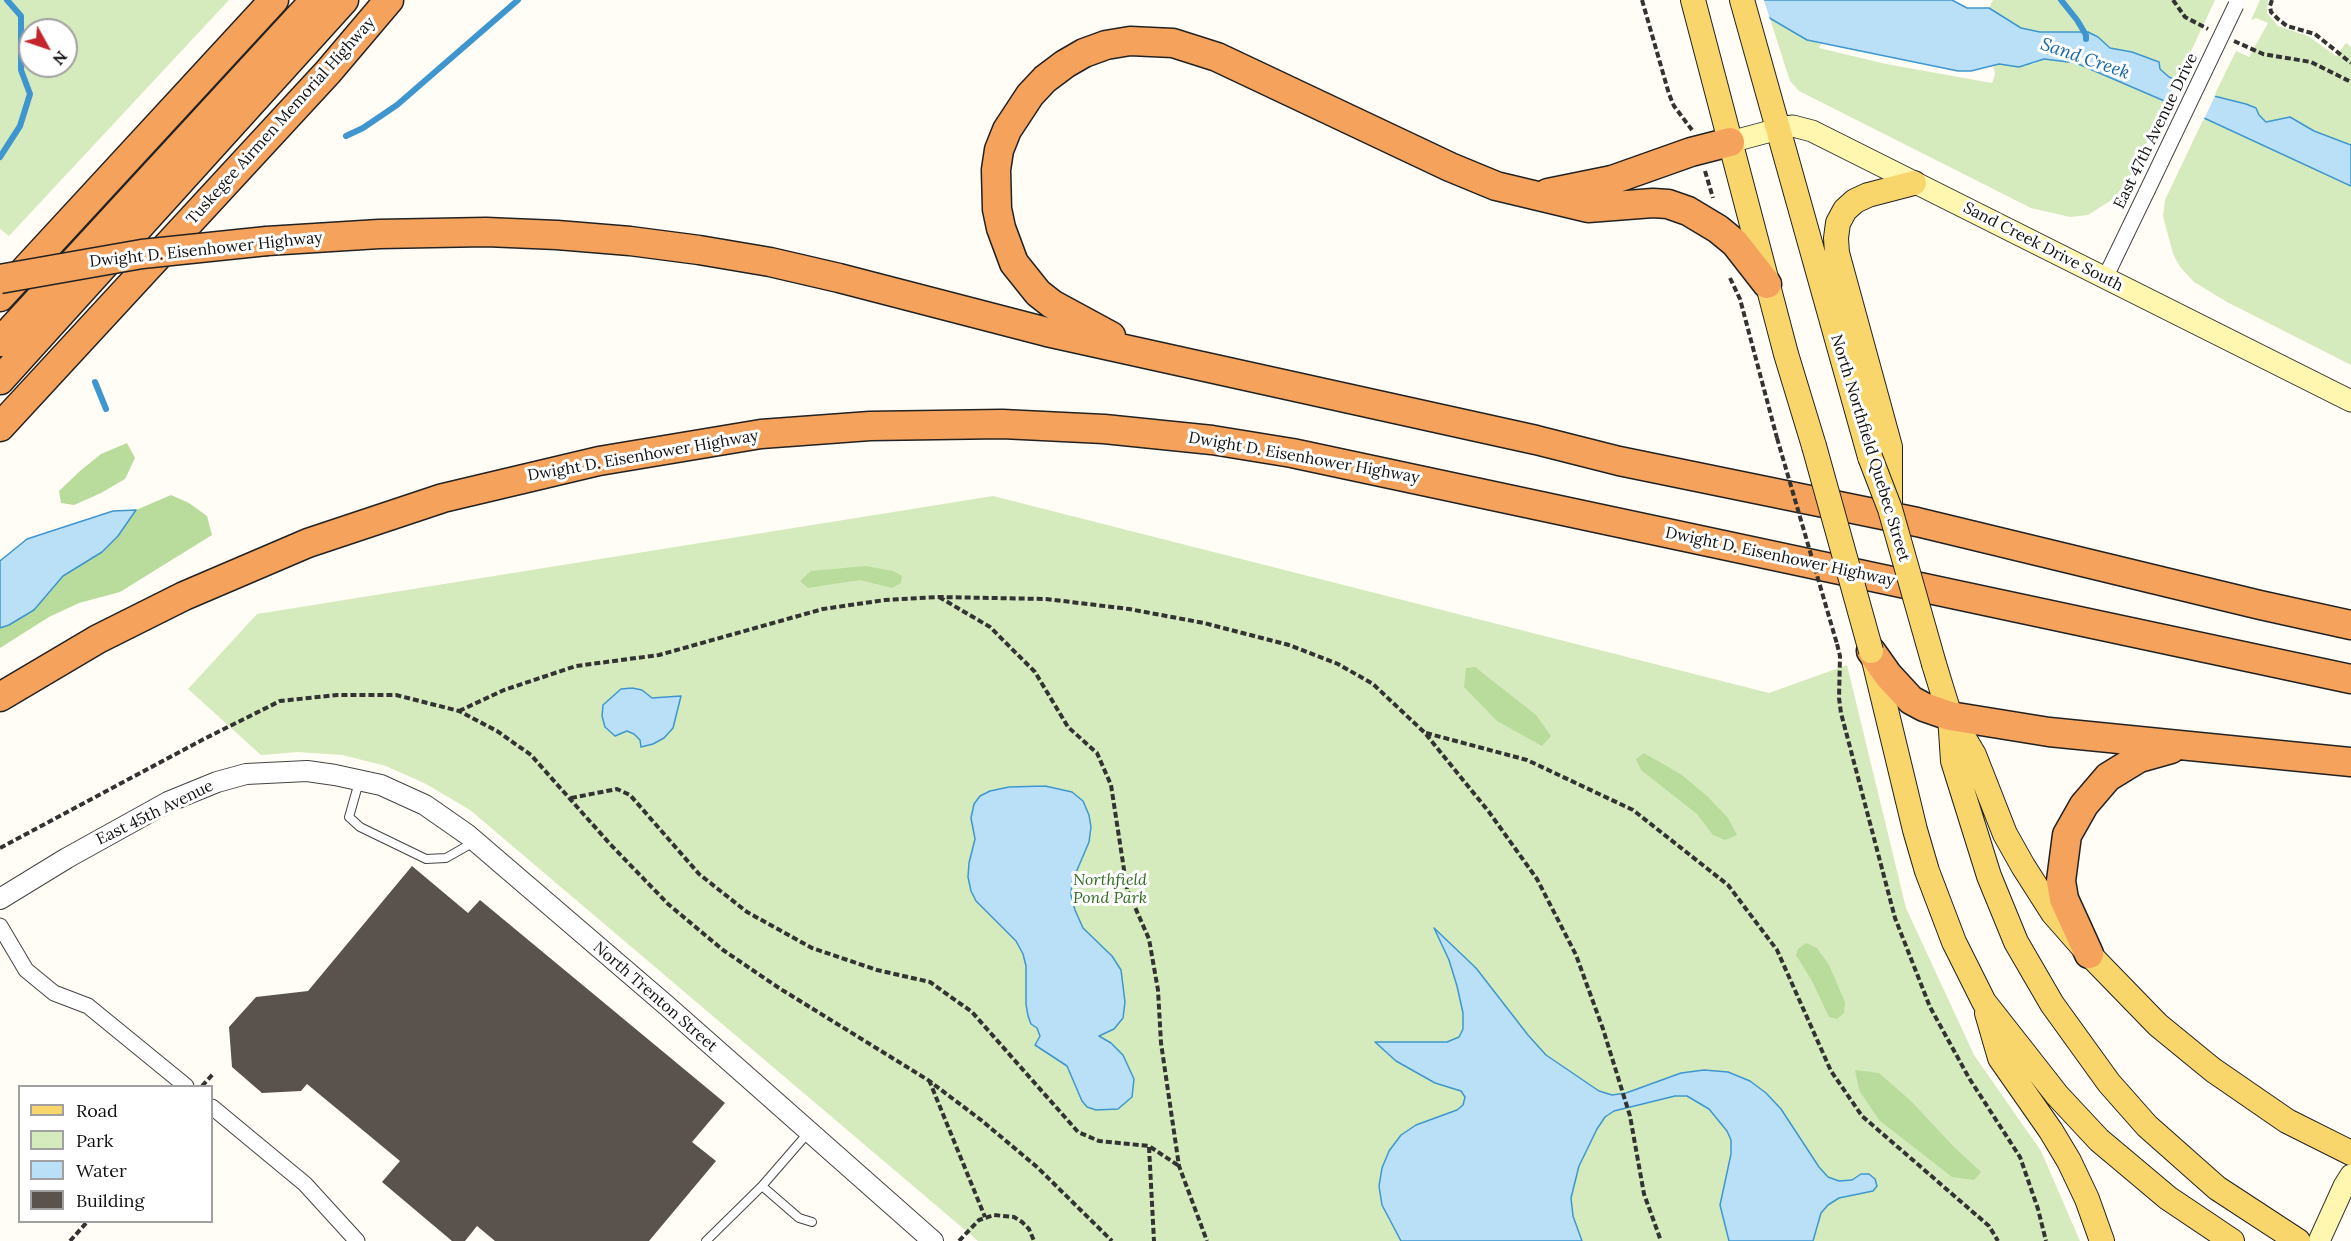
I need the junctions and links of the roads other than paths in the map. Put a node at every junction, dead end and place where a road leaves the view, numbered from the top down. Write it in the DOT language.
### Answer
graph roads {
  1 [pos="274,0"];
  2 [pos="315,0"];
  3 [pos="345,0"];
  4 [pos="389,0"];
  5 [pos="1693,0"];
  6 [pos="1742,0"];
  7 [pos="2238,3"];
  8 [pos="1778,128"];
  9 [pos="1730,142"];
  10 [pos="1914,183"];
  11 [pos="1534,196"];
  12 [pos="2105,278"];
  13 [pos="0,279"];
  14 [pos="1767,284"];
  15 [pos="0,297"];
  16 [pos="0,342"];
  17 [pos="1142,353"];
  18 [pos="0,380"];
  19 [pos="2351,401"];
  20 [pos="0,427"];
  21 [pos="1880,459"];
  22 [pos="2351,625"];
  23 [pos="1871,651"];
  24 [pos="2351,679"];
  25 [pos="0,697"];
  26 [pos="1950,716"];
  27 [pos="2184,746"];
  28 [pos="2351,762"];
  29 [pos="360,780"];
  30 [pos="475,841"];
  31 [pos="0,899"];
  32 [pos="0,926"];
  33 [pos="2089,954"];
  34 [pos="1984,1002"];
  35 [pos="185,1085"];
  36 [pos="213,1108"];
  37 [pos="809,1132"];
  38 [pos="2351,1153"];
  39 [pos="2351,1174"];
  40 [pos="762,1186"];
  41 [pos="812,1222"];
  42 [pos="357,1241"];
  43 [pos="706,1241"];
  44 [pos="933,1241"];
  45 [pos="2102,1241"];
  46 [pos="2232,1241"];
  47 [pos="2298,1241"];
  48 [pos="2319,1241"];
  1 -- 15 [label="highway"];
  2 -- 16 [label="highway"];
  3 -- 18 [label="highway"];
  4 -- 20 [label="highway, Tuskegee Airmen Memorial Highway"];
  5 -- 9 [label="main road"];
  6 -- 8 [label="main road, North Northfield Quebec Street"];
  7 -- 12 [label="street, East 47th Avenue Drive, bridge"];
  8 -- 9 [label="main road, Sand Creek Drive South"];
  8 -- 10 [label="main road, Sand Creek Drive South"];
  8 -- 21 [label="main road, North Northfield Quebec Street"];
  9 -- 11 [label="highway"];
  9 -- 14 [label="main road"];
  10 -- 12 [label="main road, Sand Creek Drive South"];
  10 -- 21 [label="main road"];
  11 -- 14 [label="highway"];
  11 -- 17 [label="highway"];
  12 -- 19 [label="main road, Sand Creek Drive South"];
  13 -- 17 [label="highway, Dwight D. Eisenhower Highway, bridge"];
  14 -- 23 [label="main road, bridge"];
  17 -- 22 [label="highway, Dwight D. Eisenhower Highway"];
  21 -- 26 [label="main road, North Northfield Quebec Street, bridge"];
  23 -- 26 [label="highway"];
  23 -- 34 [label="main road"];
  24 -- 25 [label="highway, Dwight D. Eisenhower Highway"];
  26 -- 27 [label="highway"];
  26 -- 33 [label="main road"];
  26 -- 47 [label="main road, North Northfield Quebec Street"];
  27 -- 28 [label="highway"];
  27 -- 33 [label="highway"];
  29 -- 30 [label="street, North Trenton Street"];
  29 -- 30 [label="lane"];
  29 -- 31 [label="street, East 45th Avenue"];
  30 -- 37 [label="street, North Trenton Street"];
  32 -- 35 [label="street"];
  33 -- 38 [label="main road"];
  34 -- 45 [label="main road"];
  34 -- 46 [label="main road"];
  36 -- 42 [label="street"];
  37 -- 40 [label="lane"];
  37 -- 44 [label="street, North Trenton Street"];
  39 -- 48 [label="main road"];
  40 -- 41 [label="lane"];
  40 -- 43 [label="lane"];
}
